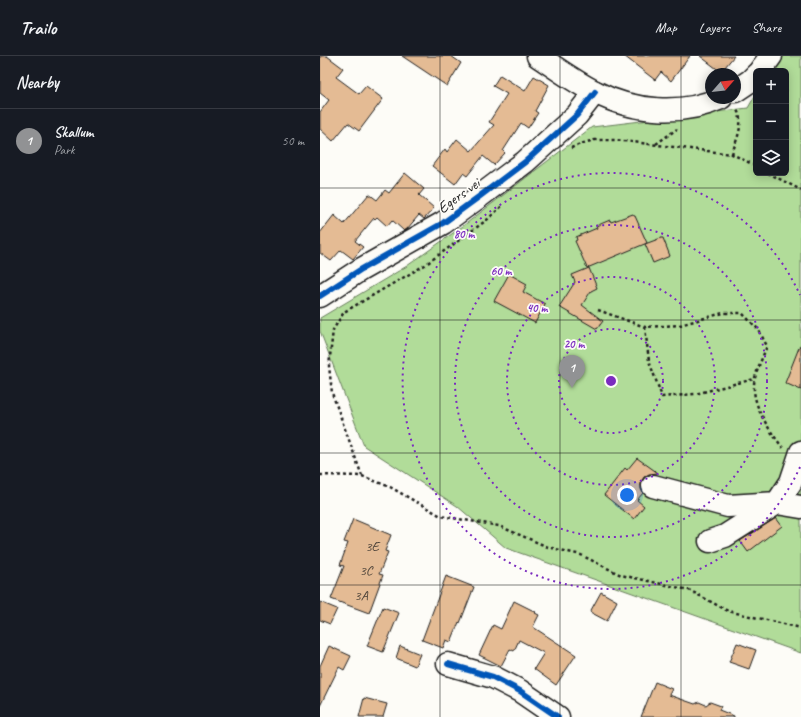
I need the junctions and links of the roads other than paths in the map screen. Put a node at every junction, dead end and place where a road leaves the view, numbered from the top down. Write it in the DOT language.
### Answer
graph roads {
  1 [pos="538,56"];
  2 [pos="771,56"];
  3 [pos="762,68"];
  4 [pos="753,78"];
  5 [pos="741,88"];
  6 [pos="595,92"];
  7 [pos="705,104"];
  8 [pos="320,296"];
  9 [pos="799,459"];
  10 [pos="653,486"];
  11 [pos="777,502"];
  12 [pos="801,507"];
  13 [pos="710,541"];
  14 [pos="448,664"];
  15 [pos="558,717"];
  1 -- 6 [label="street"];
  2 -- 3 [label="street"];
  4 -- 5 [label="street"];
  6 -- 7 [label="street"];
  6 -- 8 [label="street, Egers vei"];
  9 -- 11 [label="street"];
  10 -- 11 [label="street"];
  11 -- 12 [label="street"];
  11 -- 13 [label="street"];
  14 -- 15 [label="street"];
}
